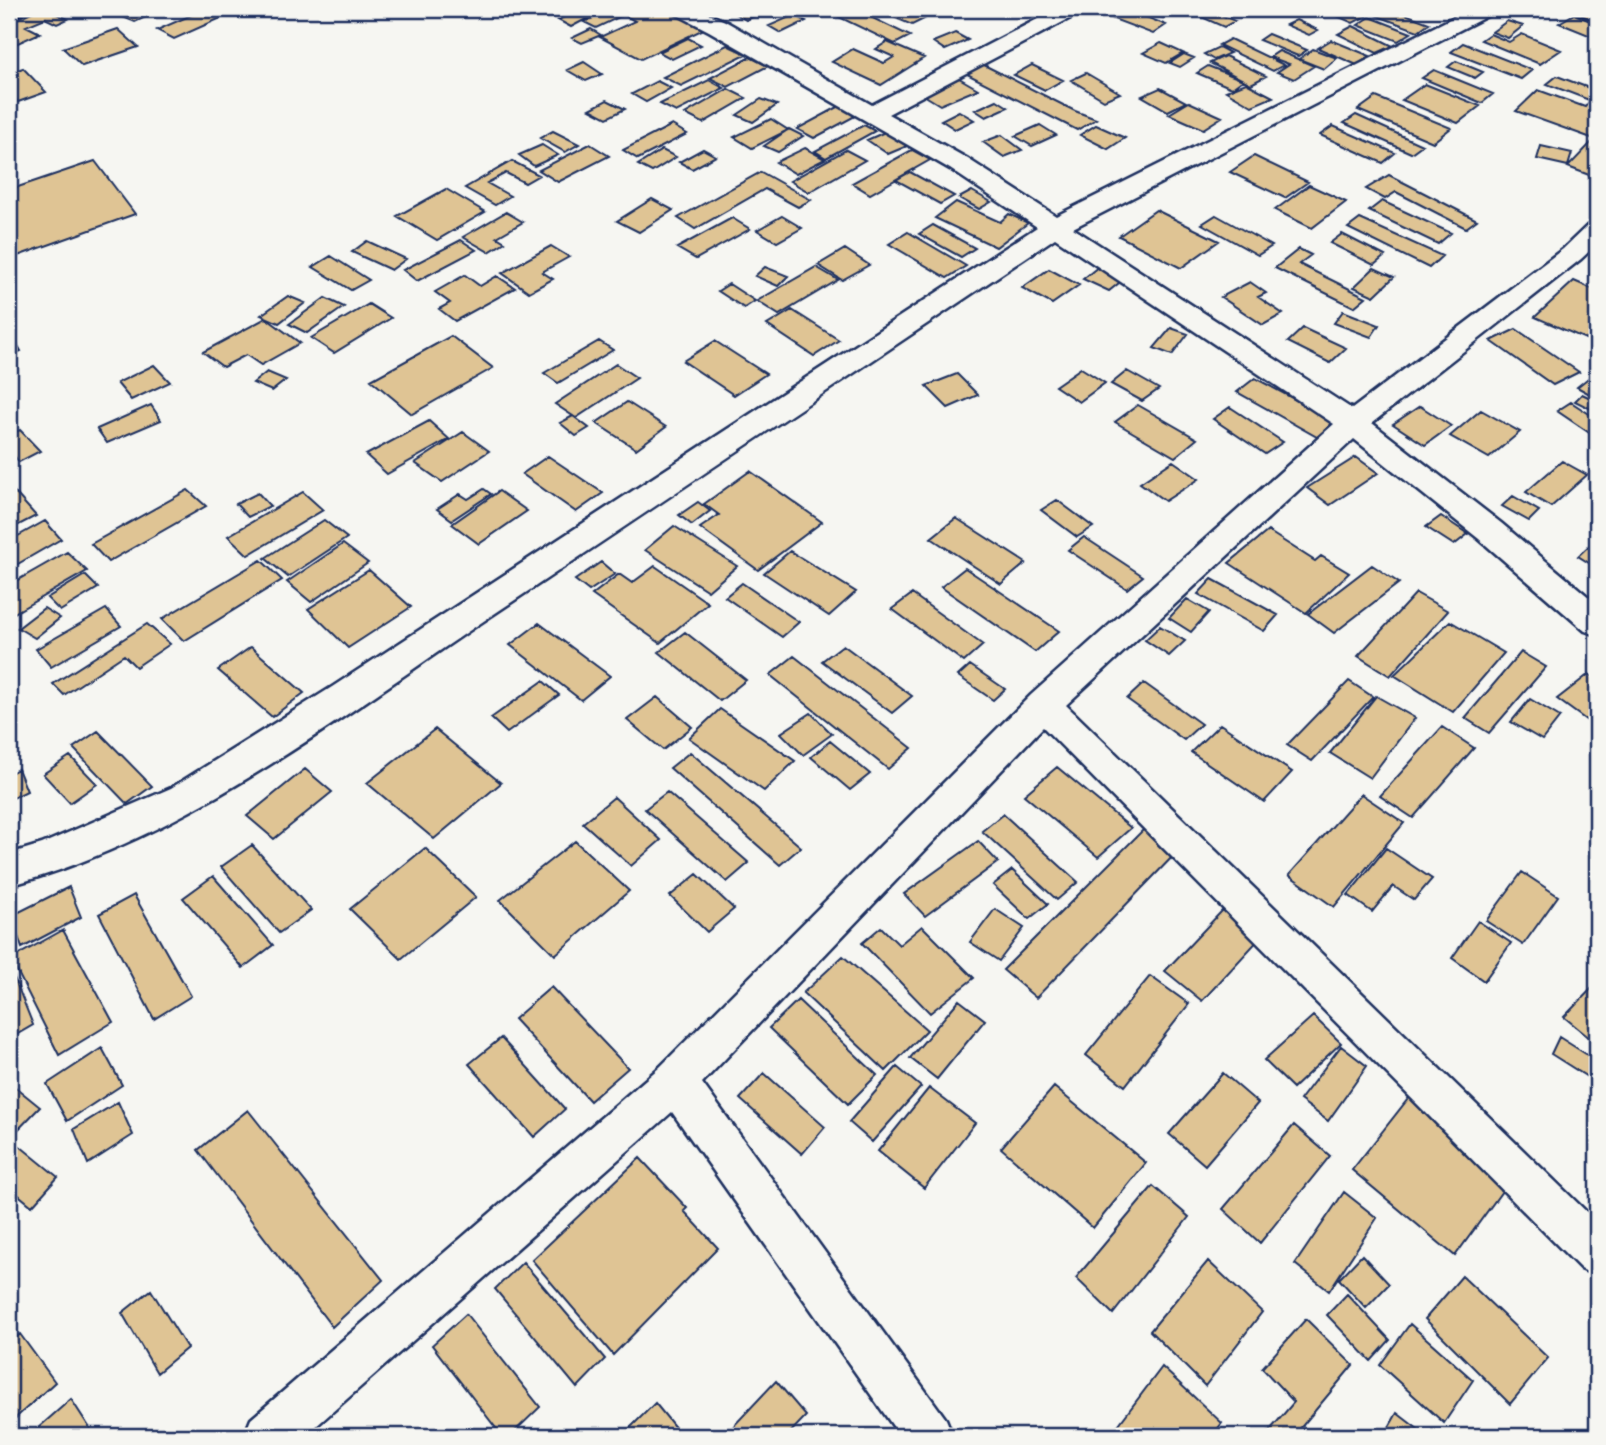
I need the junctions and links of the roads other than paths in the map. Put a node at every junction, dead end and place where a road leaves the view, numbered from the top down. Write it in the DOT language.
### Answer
graph roads {
  1 [pos="681,9"];
  2 [pos="1073,9"];
  3 [pos="1486,9"];
  4 [pos="871,114"];
  5 [pos="1053,228"];
  6 [pos="1589,252"];
  7 [pos="1353,423"];
  8 [pos="1597,622"];
  9 [pos="1042,705"];
  10 [pos="9,870"];
  11 [pos="675,1081"];
  12 [pos="1597,1252"];
  13 [pos="268,1436"];
  14 [pos="929,1436"];
  1 -- 4 [label="street"];
  2 -- 4 [label="street"];
  3 -- 5 [label="street"];
  4 -- 5 [label="street"];
  5 -- 7 [label="street"];
  5 -- 10 [label="street"];
  6 -- 7 [label="street"];
  7 -- 8 [label="street"];
  7 -- 9 [label="street"];
  9 -- 11 [label="street"];
  9 -- 12 [label="street"];
  11 -- 13 [label="street"];
  11 -- 14 [label="street"];
}
